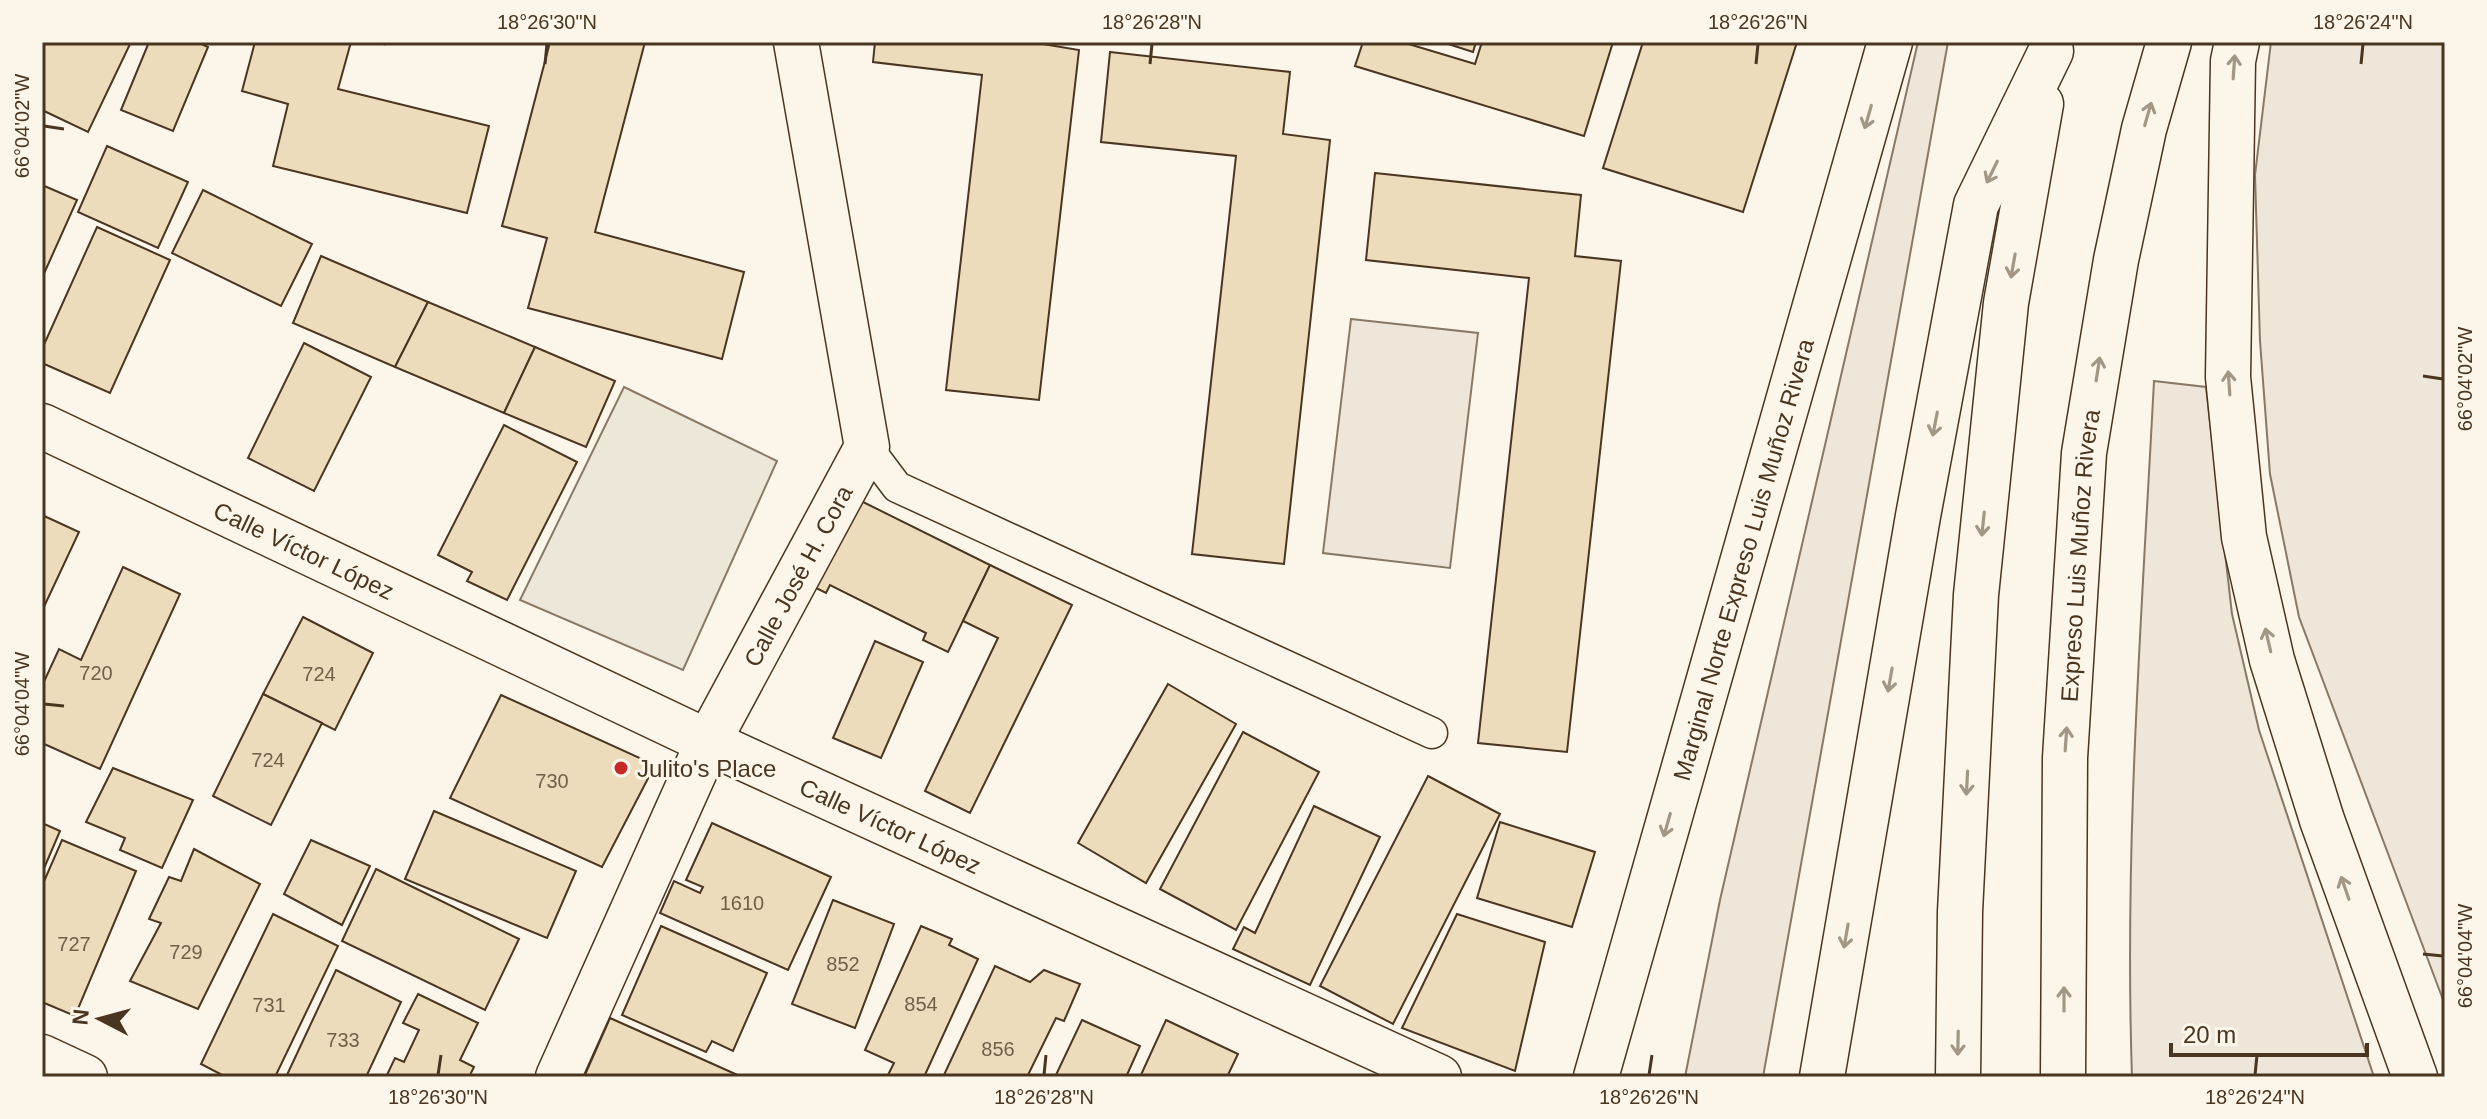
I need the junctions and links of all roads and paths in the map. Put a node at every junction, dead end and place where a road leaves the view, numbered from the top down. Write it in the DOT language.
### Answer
graph roads {
  1 [pos="796,42"];
  2 [pos="1890,42"];
  3 [pos="2169,42"];
  4 [pos="2237,42"];
  5 [pos="2052,46"];
  6 [pos="42,426"];
  7 [pos="867,447"];
  8 [pos="1432,733"];
  9 [pos="708,742"];
  10 [pos="42,1057"];
  11 [pos="85,1077"];
  12 [pos="558,1077"];
  13 [pos="1439,1077"];
  14 [pos="1596,1077"];
  15 [pos="1822,1077"];
  16 [pos="1958,1077"];
  17 [pos="2063,1077"];
  18 [pos="2415,1077"];
  1 -- 7 [label="main road"];
  2 -- 14 [label="main road, Marginal Norte Expreso Luis Muñoz Rivera, one-way"];
  17 -- 3 [label="main road, Expreso Luis Muñoz Rivera, one-way"];
  18 -- 4 [label="main road, one-way"];
  5 -- 15 [label="main road, one-way"];
  5 -- 16 [label="main road, one-way"];
  6 -- 9 [label="main road, Calle Víctor López"];
  7 -- 8 [label="lane"];
  7 -- 9 [label="main road, Calle José H. Cora"];
  9 -- 12 [label="main road, Calle José H. Cora"];
  9 -- 13 [label="main road, Calle Víctor López"];
  10 -- 11 [label="main road"];
}
